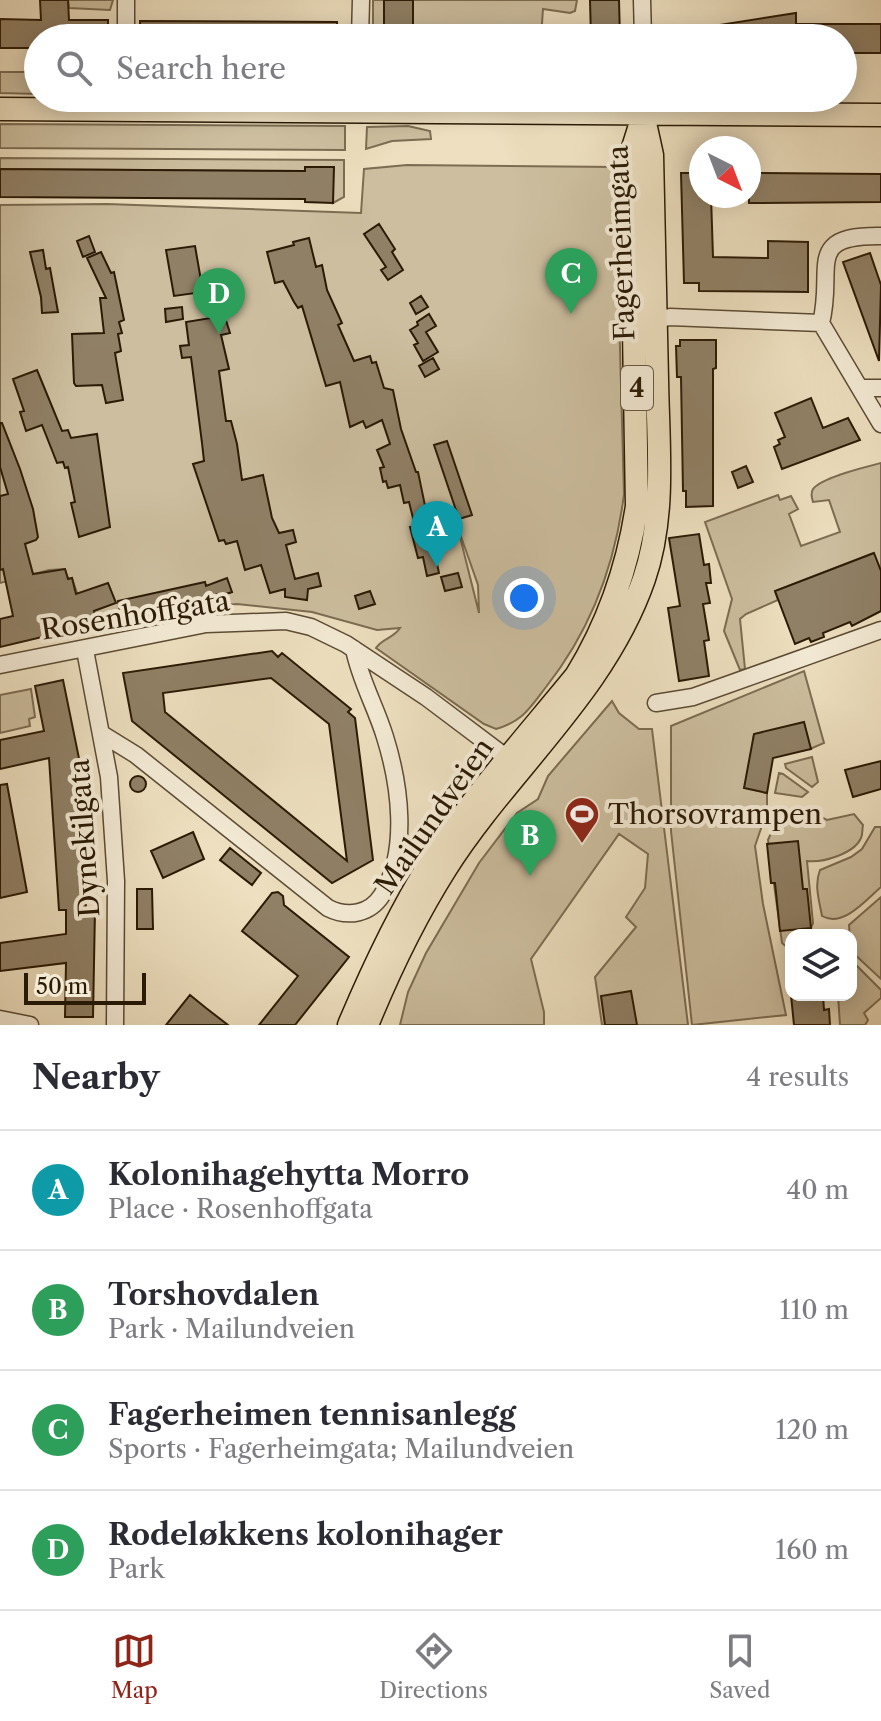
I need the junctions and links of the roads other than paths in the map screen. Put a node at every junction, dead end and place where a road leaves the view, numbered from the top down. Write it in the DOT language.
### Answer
graph roads {
  1 [pos="126,0"];
  2 [pos="361,0"];
  3 [pos="642,0"];
  4 [pos="126,24"];
  5 [pos="360,24"];
  6 [pos="643,24"];
  7 [pos="0,109"];
  8 [pos="24,109"];
  9 [pos="642,112"];
  10 [pos="645,112"];
  11 [pos="802,112"];
  12 [pos="881,115"];
  13 [pos="881,236"];
  14 [pos="655,320"];
  15 [pos="821,323"];
  16 [pos="860,388"];
  17 [pos="881,388"];
  18 [pos="881,424"];
  19 [pos="881,630"];
  20 [pos="354,649"];
  21 [pos="85,650"];
  22 [pos="597,659"];
  23 [pos="0,665"];
  24 [pos="656,703"];
  25 [pos="102,734"];
  26 [pos="516,764"];
  27 [pos="0,1019"];
  28 [pos="30,1025"];
  29 [pos="115,1025"];
  30 [pos="349,1025"];
  31 [pos="367,1025"];
  1 -- 4 [label="street"];
  2 -- 5 [label="street"];
  3 -- 6 [label="street"];
  7 -- 8 [label="main road"];
  9 -- 22 [label="main road, 4"];
  10 -- 14 [label="main road, Fagerheimgata / 4"];
  11 -- 12 [label="main road"];
  13 -- 15 [label="street"];
  14 -- 15 [label="street"];
  14 -- 22 [label="main road, Fagerheimgata / 4"];
  15 -- 16 [label="street"];
  16 -- 17 [label="street"];
  16 -- 18 [label="street"];
  19 -- 24 [label="street"];
  20 -- 21 [label="street, Rosenhoffgata"];
  20 -- 25 [label="street"];
  20 -- 26 [label="street, Rosenhoffgata"];
  21 -- 23 [label="street, Rosenhoffgata"];
  21 -- 25 [label="street, Dynekilgata"];
  22 -- 26 [label="main road, Mailundveien / 4"];
  25 -- 29 [label="street, Dynekilgata"];
  26 -- 30 [label="main road, Mailundveien / 4"];
  26 -- 31 [label="main road, Mailundveien / 4"];
  27 -- 28 [label="street"];
}
